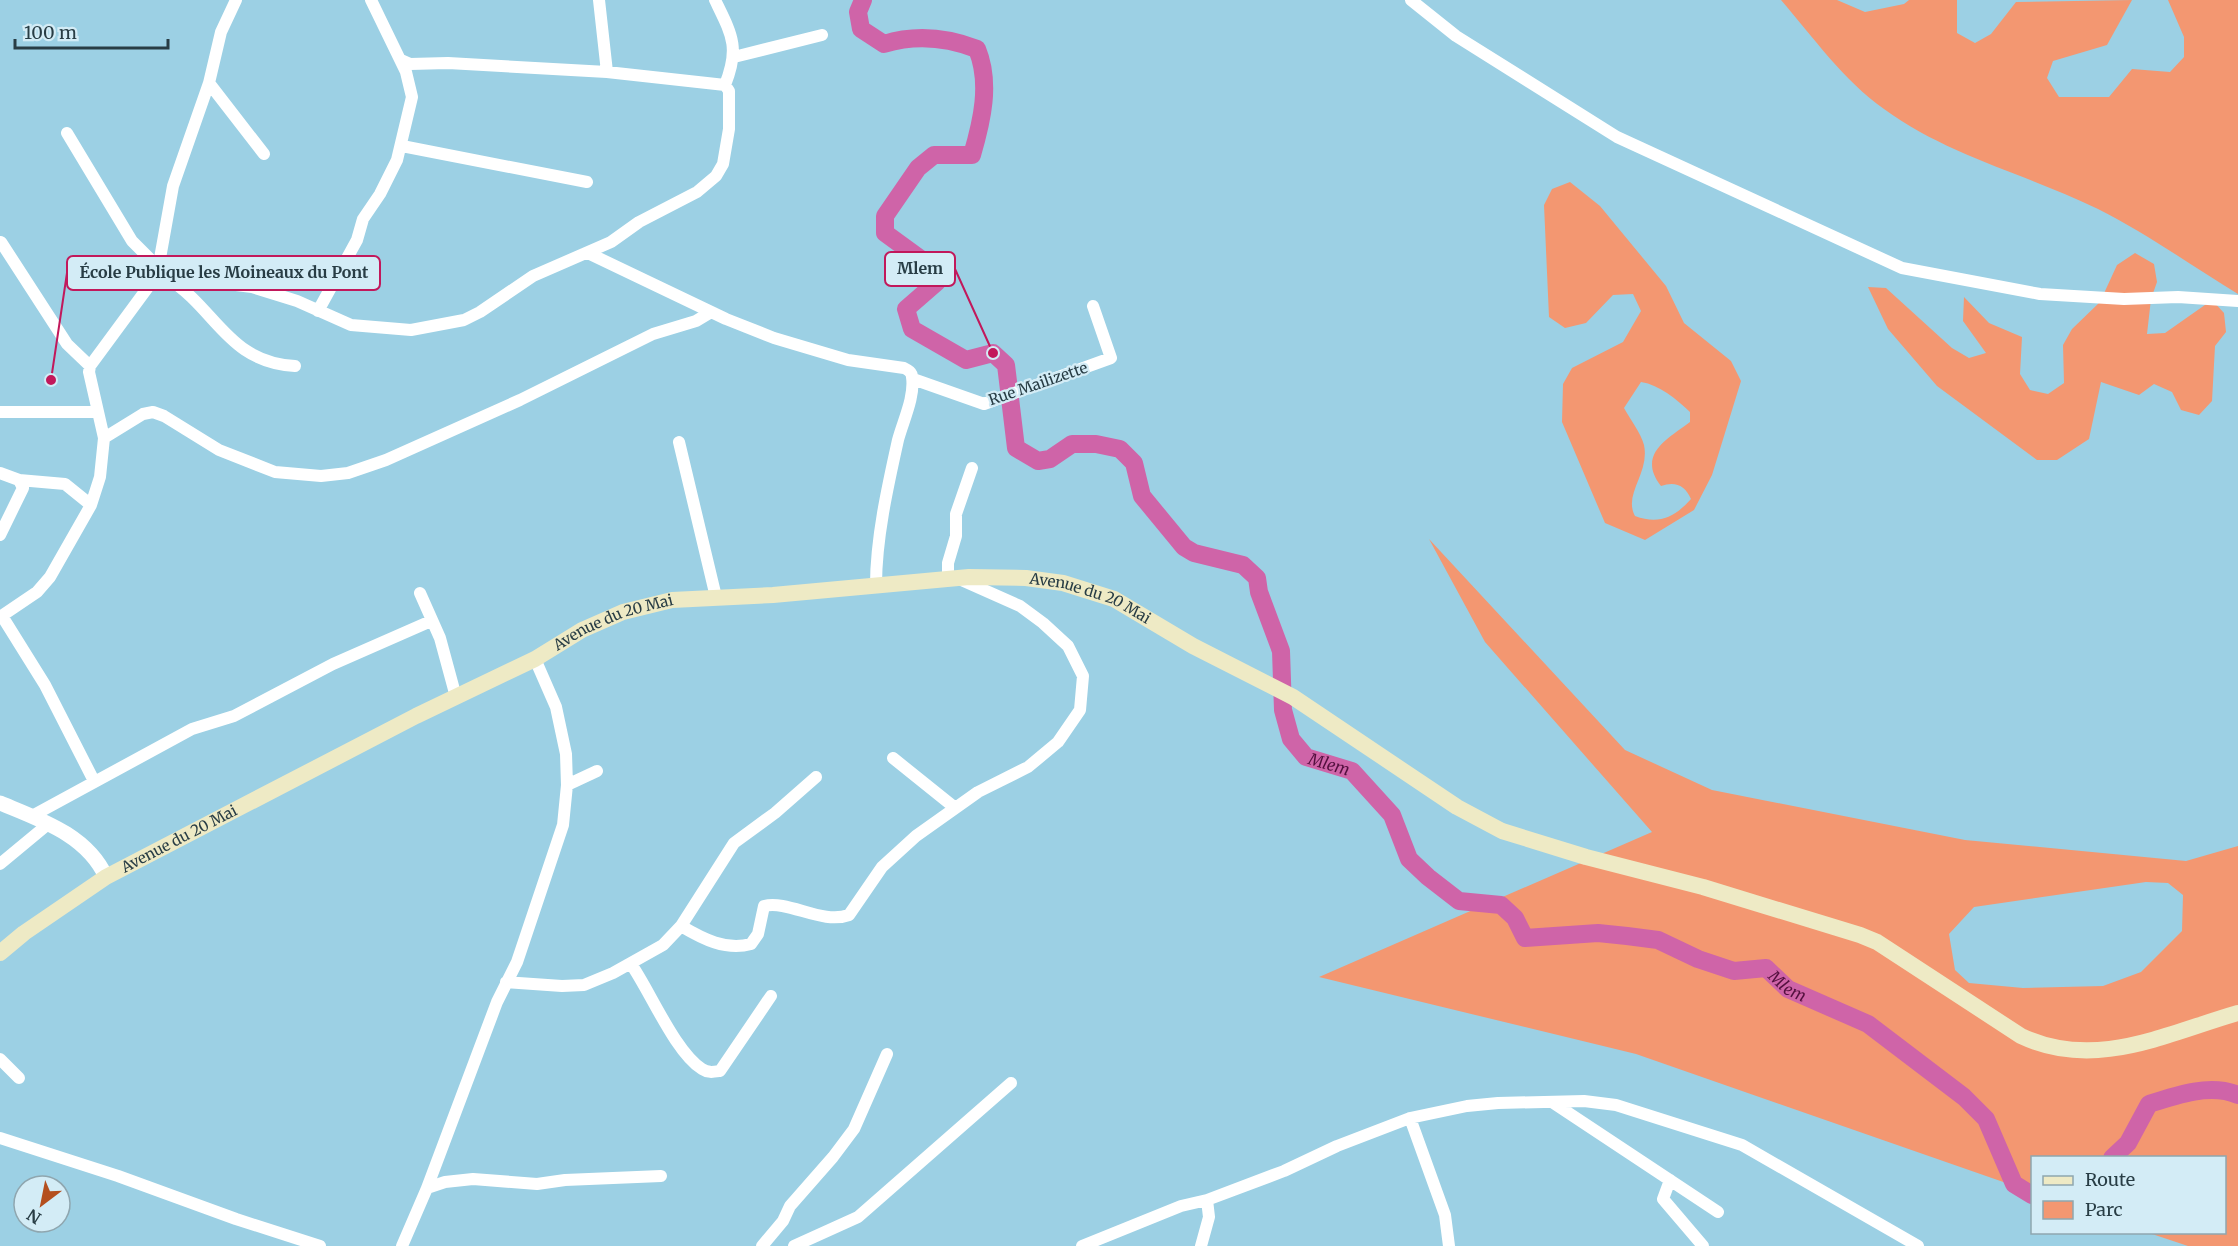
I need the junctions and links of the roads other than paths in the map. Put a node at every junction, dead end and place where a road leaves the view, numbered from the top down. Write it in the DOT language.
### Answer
graph roads {
  1 [pos="236,0"];
  2 [pos="371,0"];
  3 [pos="599,0"];
  4 [pos="715,0"];
  5 [pos="1411,0"];
  6 [pos="822,35"];
  7 [pos="734,57"];
  8 [pos="400,60"];
  9 [pos="607,72"];
  10 [pos="209,83"];
  11 [pos="725,85"];
  12 [pos="67,134"];
  13 [pos="402,146"];
  14 [pos="264,154"];
  15 [pos="586,182"];
  16 [pos="1,242"];
  17 [pos="588,253"];
  18 [pos="160,273"];
  19 [pos="2238,301"];
  20 [pos="1093,306"];
  21 [pos="318,311"];
  22 [pos="711,312"];
  23 [pos="90,366"];
  24 [pos="295,366"];
  25 [pos="913,378"];
  26 [pos="0,412"];
  27 [pos="98,412"];
  28 [pos="104,438"];
  29 [pos="679,442"];
  30 [pos="972,468"];
  31 [pos="0,473"];
  32 [pos="19,480"];
  33 [pos="91,505"];
  34 [pos="0,535"];
  35 [pos="952,578"];
  36 [pos="876,585"];
  37 [pos="420,593"];
  38 [pos="716,597"];
  39 [pos="1,616"];
  40 [pos="430,621"];
  41 [pos="535,659"];
  42 [pos="456,697"];
  43 [pos="893,758"];
  44 [pos="597,771"];
  45 [pos="816,777"];
  46 [pos="94,781"];
  47 [pos="567,785"];
  48 [pos="0,803"];
  49 [pos="954,807"];
  50 [pos="32,816"];
  51 [pos="47,825"];
  52 [pos="0,864"];
  53 [pos="106,877"];
  54 [pos="681,926"];
  55 [pos="0,953"];
  56 [pos="631,964"];
  57 [pos="506,982"];
  58 [pos="771,996"];
  59 [pos="2238,1013"];
  60 [pos="887,1054"];
  61 [pos="0,1059"];
  62 [pos="19,1078"];
  63 [pos="1011,1083"];
  64 [pos="1552,1102"];
  65 [pos="1410,1118"];
  66 [pos="0,1138"];
  67 [pos="661,1176"];
  68 [pos="1670,1180"];
  69 [pos="428,1188"];
  70 [pos="1207,1200"];
  71 [pos="1718,1212"];
  72 [pos="320,1246"];
  73 [pos="402,1246"];
  74 [pos="762,1246"];
  75 [pos="794,1246"];
  76 [pos="1082,1246"];
  77 [pos="1201,1246"];
  78 [pos="1449,1246"];
  79 [pos="1703,1246"];
  80 [pos="1918,1246"];
  1 -- 10 [label="street"];
  2 -- 8 [label="street"];
  3 -- 9 [label="street"];
  4 -- 7 [label="street"];
  5 -- 19 [label="street"];
  6 -- 7 [label="street"];
  7 -- 11 [label="street"];
  8 -- 9 [label="street"];
  8 -- 13 [label="street"];
  9 -- 11 [label="street"];
  10 -- 14 [label="street"];
  10 -- 18 [label="street"];
  11 -- 17 [label="street"];
  12 -- 18 [label="street"];
  13 -- 15 [label="street"];
  13 -- 21 [label="street"];
  16 -- 23 [label="street"];
  17 -- 21 [label="street"];
  17 -- 22 [label="street"];
  18 -- 21 [label="street"];
  18 -- 23 [label="street"];
  18 -- 24 [label="street"];
  20 -- 25 [label="street, Rue Mailizette"];
  22 -- 25 [label="street"];
  22 -- 28 [label="street"];
  23 -- 27 [label="street"];
  25 -- 36 [label="street"];
  26 -- 27 [label="street"];
  27 -- 28 [label="street"];
  28 -- 33 [label="street"];
  29 -- 38 [label="street"];
  30 -- 35 [label="street"];
  31 -- 32 [label="street"];
  32 -- 33 [label="street"];
  32 -- 34 [label="street"];
  33 -- 39 [label="street"];
  35 -- 36 [label="main road, Avenue du 20 Mai"];
  35 -- 49 [label="street"];
  35 -- 59 [label="main road, Avenue du 20 Mai"];
  36 -- 38 [label="main road, Avenue du 20 Mai"];
  37 -- 40 [label="street"];
  38 -- 41 [label="main road, Avenue du 20 Mai"];
  39 -- 46 [label="street"];
  40 -- 42 [label="street"];
  40 -- 46 [label="street"];
  41 -- 42 [label="main road, Avenue du 20 Mai"];
  41 -- 47 [label="street"];
  42 -- 53 [label="main road, Avenue du 20 Mai"];
  43 -- 49 [label="street"];
  44 -- 47 [label="street"];
  45 -- 54 [label="street"];
  46 -- 50 [label="street"];
  47 -- 57 [label="street"];
  48 -- 50 [label="street"];
  49 -- 54 [label="street"];
  50 -- 51 [label="street"];
  51 -- 52 [label="street"];
  51 -- 53 [label="street"];
  53 -- 55 [label="main road, Avenue du 20 Mai"];
  54 -- 56 [label="street"];
  56 -- 57 [label="street"];
  56 -- 58 [label="street"];
  57 -- 69 [label="street"];
  60 -- 74 [label="street"];
  61 -- 62 [label="street"];
  63 -- 75 [label="street"];
  64 -- 65 [label="street"];
  64 -- 68 [label="street"];
  64 -- 80 [label="street"];
  65 -- 70 [label="street"];
  65 -- 78 [label="street"];
  66 -- 72 [label="street"];
  67 -- 69 [label="street"];
  68 -- 71 [label="street"];
  68 -- 79 [label="street"];
  69 -- 73 [label="street"];
  70 -- 76 [label="street"];
  70 -- 77 [label="street"];
}
